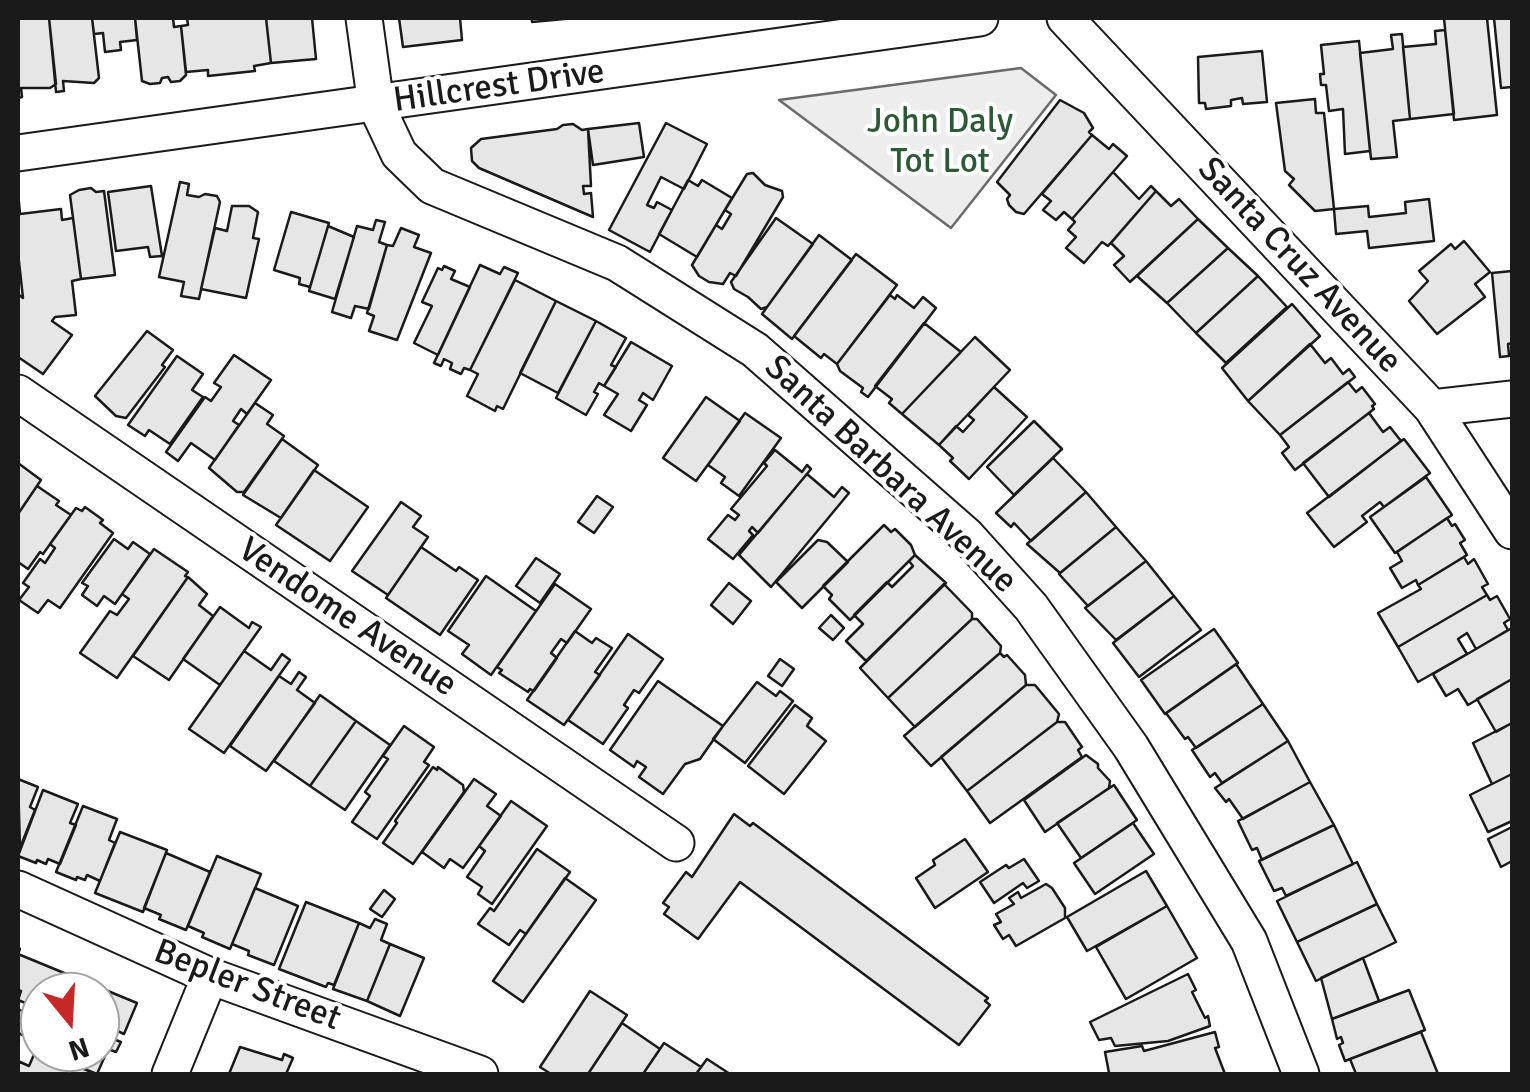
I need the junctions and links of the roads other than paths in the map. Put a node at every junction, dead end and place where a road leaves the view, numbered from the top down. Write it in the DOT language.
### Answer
graph roads {
  1 [pos="364,18"];
  2 [pos="980,18"];
  3 [pos="1065,18"];
  4 [pos="376,105"];
  5 [pos="18,154"];
  6 [pos="18,393"];
  7 [pos="1512,399"];
  8 [pos="1432,408"];
  9 [pos="1512,530"];
  10 [pos="676,843"];
  11 [pos="18,889"];
  12 [pos="210,976"];
  13 [pos="170,1074"];
  14 [pos="480,1074"];
  15 [pos="1302,1074"];
  1 -- 4 [label="street, Santa Barbara Avenue"];
  2 -- 4 [label="street, Hillcrest Drive"];
  3 -- 8 [label="street, Santa Cruz Avenue"];
  4 -- 5 [label="street, Hillcrest Drive"];
  4 -- 15 [label="street, Santa Barbara Avenue"];
  6 -- 10 [label="street, Vendome Avenue"];
  7 -- 8 [label="street"];
  8 -- 9 [label="street, Santa Cruz Avenue"];
  11 -- 12 [label="street, Bepler Street"];
  12 -- 13 [label="street"];
  12 -- 14 [label="street, Bepler Street"];
}
